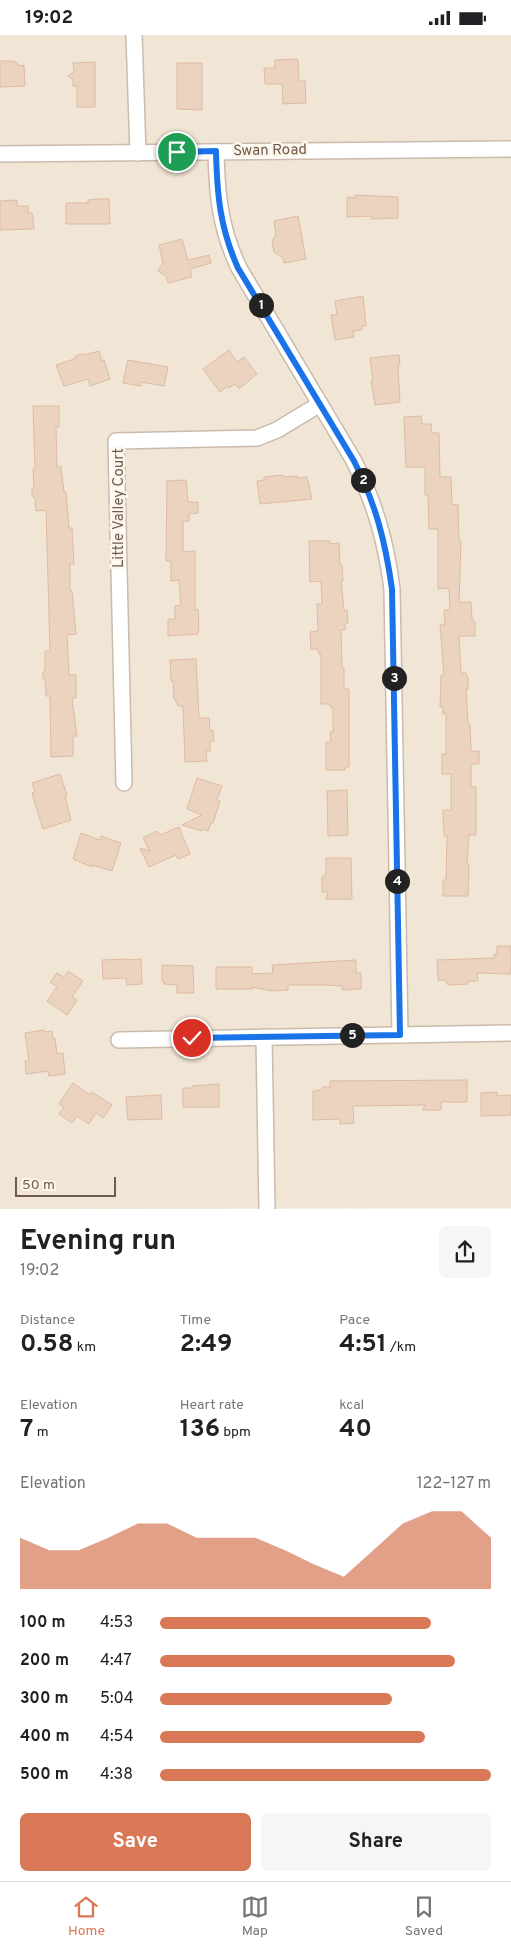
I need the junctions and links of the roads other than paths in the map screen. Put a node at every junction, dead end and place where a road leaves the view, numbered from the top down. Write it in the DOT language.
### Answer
graph roads {
  1 [pos="134,35"];
  2 [pos="511,149"];
  3 [pos="216,151"];
  4 [pos="138,153"];
  5 [pos="0,154"];
  6 [pos="320,404"];
  7 [pos="124,783"];
  8 [pos="511,1033"];
  9 [pos="400,1035"];
  10 [pos="264,1037"];
  11 [pos="119,1040"];
  12 [pos="268,1209"];
  1 -- 4 [label="street"];
  2 -- 3 [label="street, Swan Road"];
  3 -- 4 [label="street, Swan Road"];
  3 -- 6 [label="street"];
  4 -- 5 [label="street, Swan Road"];
  6 -- 7 [label="street, Little Valley Court"];
  6 -- 9 [label="street"];
  8 -- 9 [label="street"];
  9 -- 10 [label="street"];
  10 -- 11 [label="street"];
  10 -- 12 [label="street"];
}
